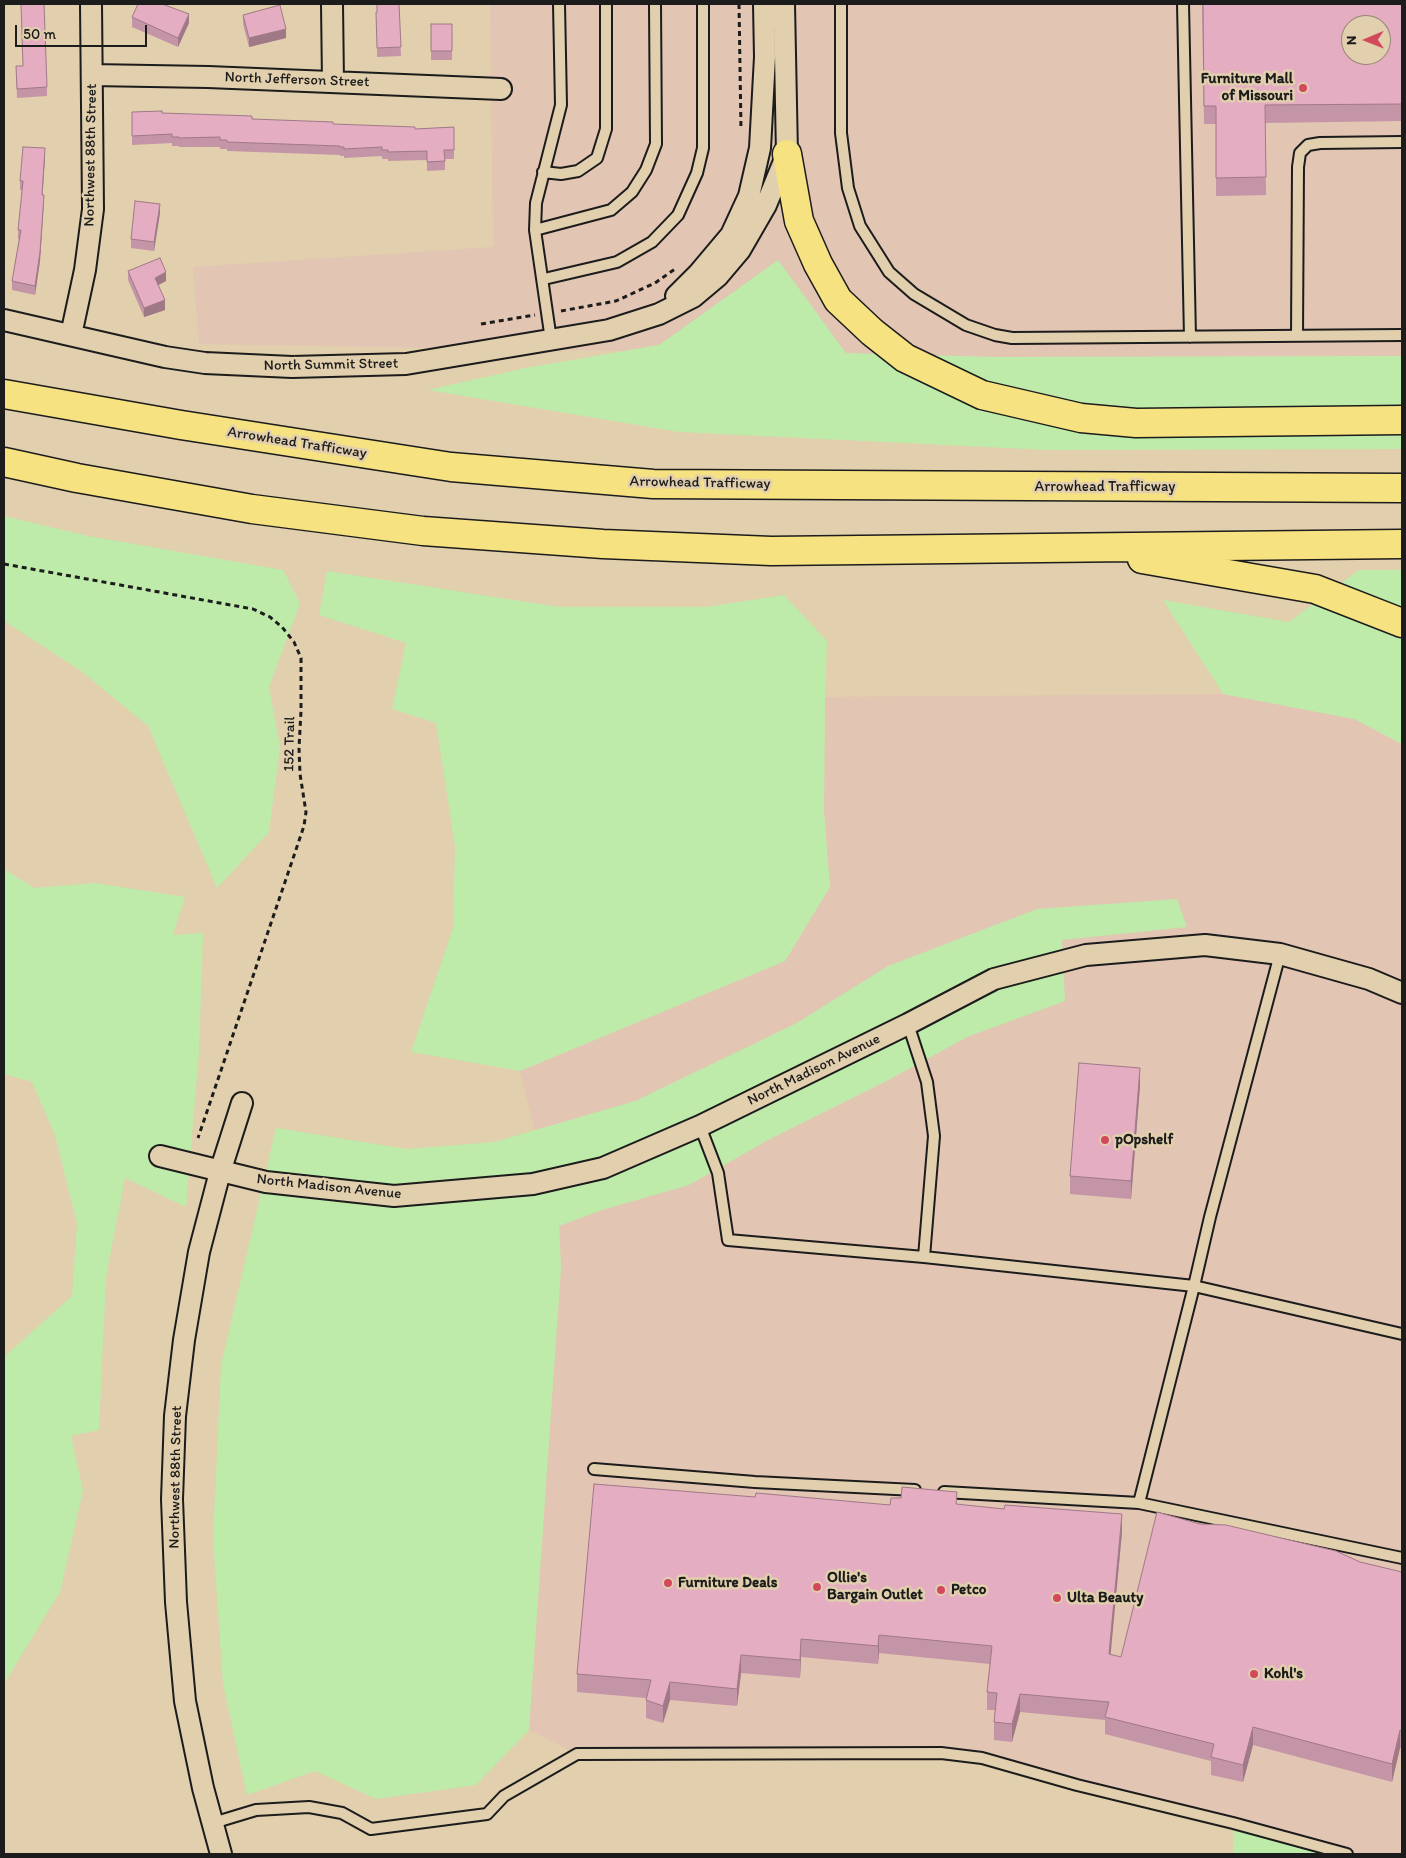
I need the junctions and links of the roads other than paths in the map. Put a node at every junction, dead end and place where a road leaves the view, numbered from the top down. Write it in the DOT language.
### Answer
graph roads {
  1 [pos="91,4"];
  2 [pos="332,4"];
  3 [pos="559,4"];
  4 [pos="606,4"];
  5 [pos="655,4"];
  6 [pos="703,4"];
  7 [pos="764,4"];
  8 [pos="784,4"];
  9 [pos="841,4"];
  10 [pos="1183,4"];
  11 [pos="92,75"];
  12 [pos="333,82"];
  13 [pos="501,89"];
  14 [pos="1402,142"];
  15 [pos="787,154"];
  16 [pos="543,172"];
  17 [pos="535,230"];
  18 [pos="544,279"];
  19 [pos="659,314"];
  20 [pos="4,320"];
  21 [pos="72,335"];
  22 [pos="1402,335"];
  23 [pos="1297,336"];
  24 [pos="1190,337"];
  25 [pos="551,340"];
  26 [pos="4,394"];
  27 [pos="1402,420"];
  28 [pos="4,462"];
  29 [pos="1402,488"];
  30 [pos="1402,544"];
  31 [pos="1077,547"];
  32 [pos="1402,622"];
  33 [pos="1280,954"];
  34 [pos="1402,993"];
  35 [pos="908,1024"];
  36 [pos="242,1103"];
  37 [pos="700,1126"];
  38 [pos="160,1156"];
  39 [pos="220,1172"];
  40 [pos="924,1257"];
  41 [pos="1194,1286"];
  42 [pos="1402,1334"];
  43 [pos="594,1469"];
  44 [pos="1139,1503"];
  45 [pos="1402,1558"];
  46 [pos="213,1823"];
  47 [pos="221,1854"];
  48 [pos="1347,1854"];
  1 -- 11 [label="street, Northwest 88th Street"];
  2 -- 12 [label="street"];
  3 -- 16 [label="lane"];
  4 -- 16 [label="lane"];
  5 -- 17 [label="lane"];
  6 -- 18 [label="lane"];
  7 -- 19 [label="street, North Summit Street"];
  8 -- 15 [label="street"];
  9 -- 24 [label="lane"];
  10 -- 24 [label="lane"];
  11 -- 12 [label="street, North Jefferson Street"];
  11 -- 21 [label="street, Northwest 88th Street"];
  12 -- 13 [label="street, North Jefferson Street"];
  14 -- 23 [label="lane"];
  15 -- 19 [label="street, North Summit Street"];
  15 -- 27 [label="highway"];
  16 -- 17 [label="lane"];
  17 -- 18 [label="lane"];
  18 -- 25 [label="lane"];
  19 -- 25 [label="street, North Summit Street"];
  20 -- 21 [label="street, North Summit Street"];
  21 -- 25 [label="street, North Summit Street"];
  22 -- 23 [label="lane"];
  23 -- 24 [label="lane"];
  26 -- 29 [label="highway, Arrowhead Trafficway"];
  28 -- 31 [label="highway"];
  30 -- 31 [label="highway"];
  31 -- 32 [label="highway"];
  33 -- 34 [label="street, North Madison Avenue"];
  33 -- 35 [label="street, North Madison Avenue"];
  33 -- 41 [label="lane"];
  35 -- 37 [label="street, North Madison Avenue"];
  35 -- 40 [label="lane"];
  36 -- 39 [label="street, Northwest 88th Street"];
  37 -- 39 [label="street, North Madison Avenue"];
  37 -- 40 [label="lane"];
  38 -- 39 [label="street, North Madison Avenue"];
  39 -- 46 [label="street, Northwest 88th Street"];
  40 -- 41 [label="lane"];
  41 -- 42 [label="lane"];
  41 -- 44 [label="lane"];
  43 -- 44 [label="lane"];
  44 -- 45 [label="lane"];
  46 -- 47 [label="street, Northwest 88th Street"];
  46 -- 48 [label="lane"];
}
